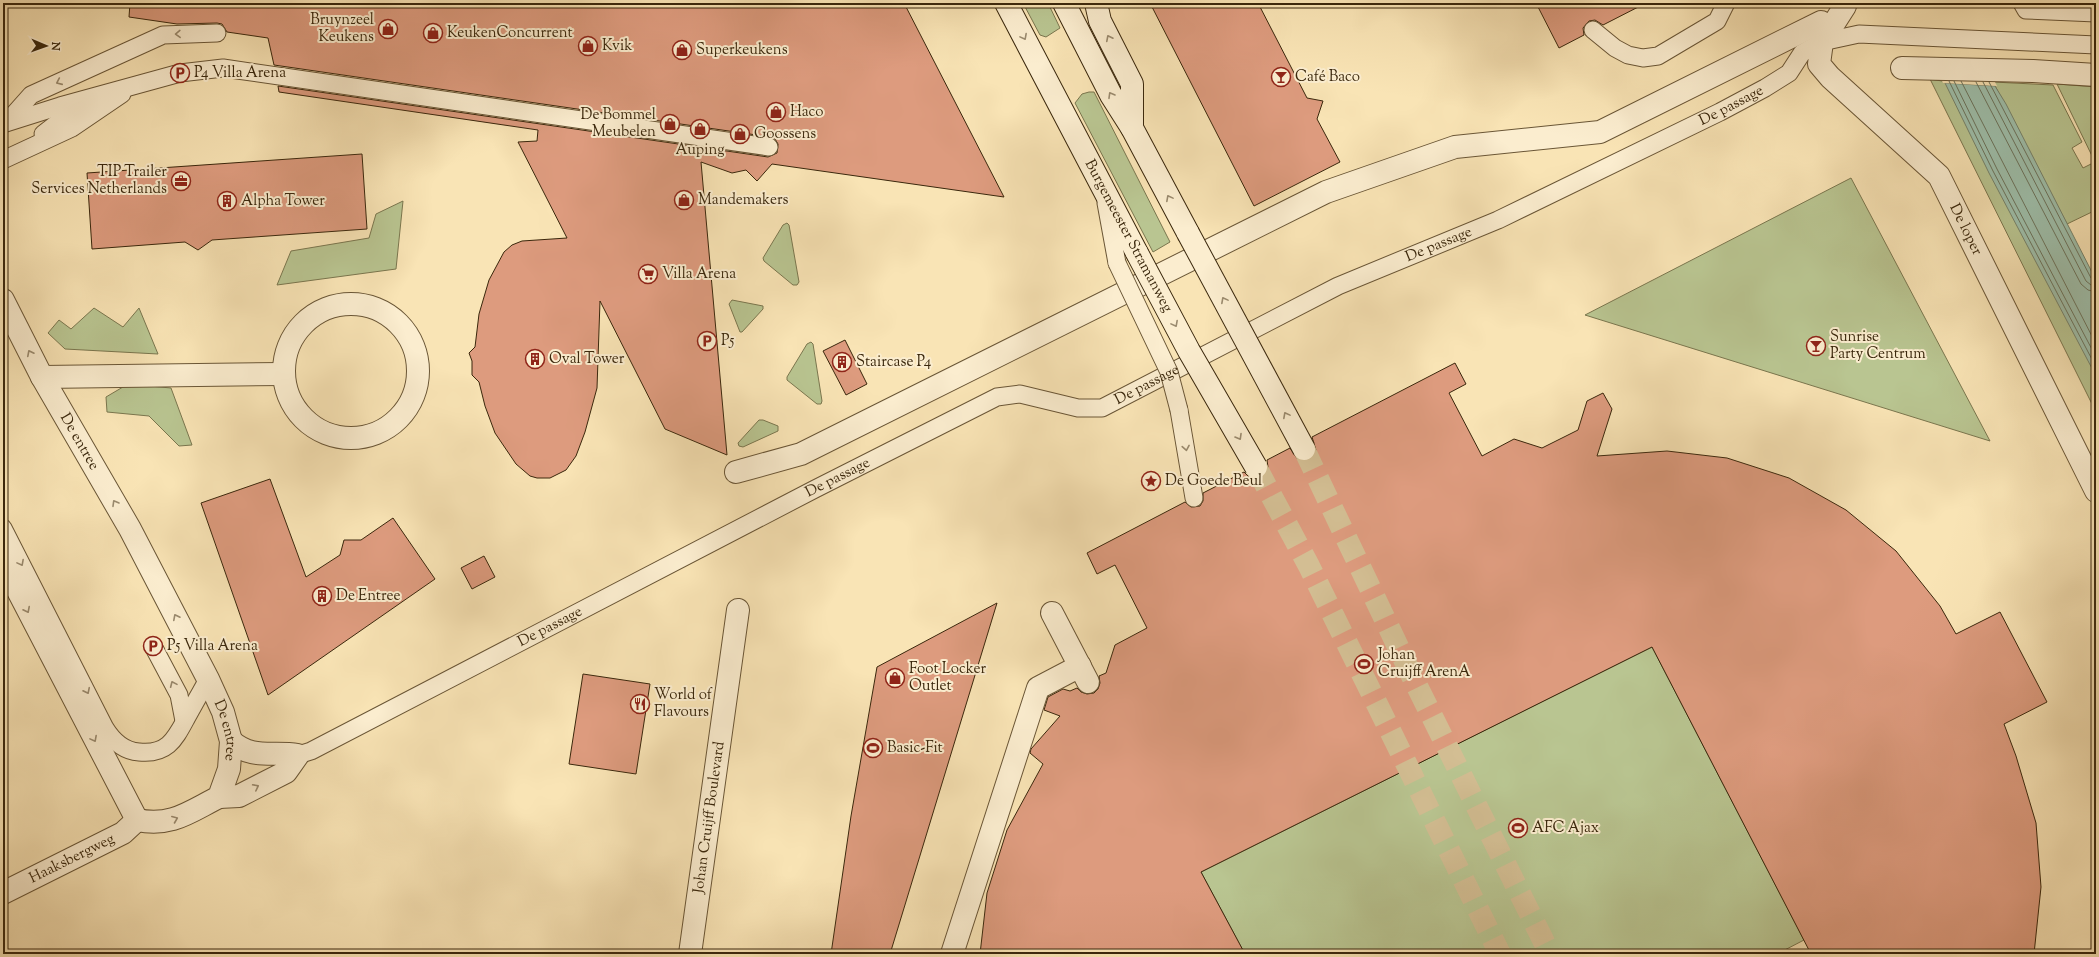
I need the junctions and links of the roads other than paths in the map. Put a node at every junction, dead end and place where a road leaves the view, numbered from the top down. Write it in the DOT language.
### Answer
graph roads {
  1 [pos="1006,3"];
  2 [pos="1064,3"];
  3 [pos="1096,3"];
  4 [pos="1726,3"];
  5 [pos="1845,3"];
  6 [pos="2022,3"];
  7 [pos="2096,13"];
  8 [pos="1593,30"];
  9 [pos="1822,32"];
  10 [pos="217,33"];
  11 [pos="2096,45"];
  12 [pos="1911,68"];
  13 [pos="2096,75"];
  14 [pos="132,88"];
  15 [pos="5,123"];
  16 [pos="1132,128"];
  17 [pos="769,147"];
  18 [pos="3,160"];
  19 [pos="1102,187"];
  20 [pos="3,300"];
  21 [pos="284,374"];
  22 [pos="42,377"];
  23 [pos="1304,449"];
  24 [pos="1256,467"];
  25 [pos="736,472"];
  26 [pos="2096,491"];
  27 [pos="1194,498"];
  28 [pos="3,528"];
  29 [pos="3,562"];
  30 [pos="738,610"];
  31 [pos="1052,613"];
  32 [pos="153,646"];
  33 [pos="208,679"];
  34 [pos="184,721"];
  35 [pos="231,740"];
  36 [pos="298,756"];
  37 [pos="219,797"];
  38 [pos="137,820"];
  39 [pos="3,893"];
  40 [pos="690,954"];
  41 [pos="952,954"];
  1 -- 19 [label="street, Burgemeester Stramanweg, one-way"];
  16 -- 2 [label="street, one-way"];
  16 -- 3 [label="street, one-way"];
  4 -- 8 [label="lane"];
  5 -- 9 [label="street, De loper"];
  6 -- 7 [label="lane"];
  9 -- 11 [label="lane, De passage"];
  9 -- 25 [label="street, De passage"];
  9 -- 26 [label="street, De loper"];
  9 -- 36 [label="lane, De passage"];
  10 -- 15 [label="lane, one-way"];
  12 -- 13 [label="street"];
  14 -- 15 [label="lane"];
  14 -- 17 [label="lane"];
  14 -- 18 [label="lane"];
  23 -- 16 [label="street, one-way, bridge"];
  19 -- 24 [label="street, Burgemeester Stramanweg, one-way, bridge"];
  19 -- 27 [label="lane, one-way, bridge"];
  22 -- 20 [label="street, De entree, one-way"];
  21 -- 21 [label="street"];
  21 -- 22 [label="street"];
  33 -- 22 [label="street, De entree, one-way"];
  28 -- 34 [label="lane, one-way"];
  29 -- 38 [label="street, one-way"];
  30 -- 40 [label="street, Johan Cruijff Boulevard"];
  31 -- 41 [label="street"];
  34 -- 32 [label="lane, one-way"];
  33 -- 34 [label="lane"];
  33 -- 35 [label="street, De entree"];
  35 -- 36 [label="street"];
  35 -- 37 [label="street, De entree"];
  37 -- 36 [label="street, one-way"];
  38 -- 37 [label="street, one-way"];
  38 -- 39 [label="street, Haaksbergweg"];
}
